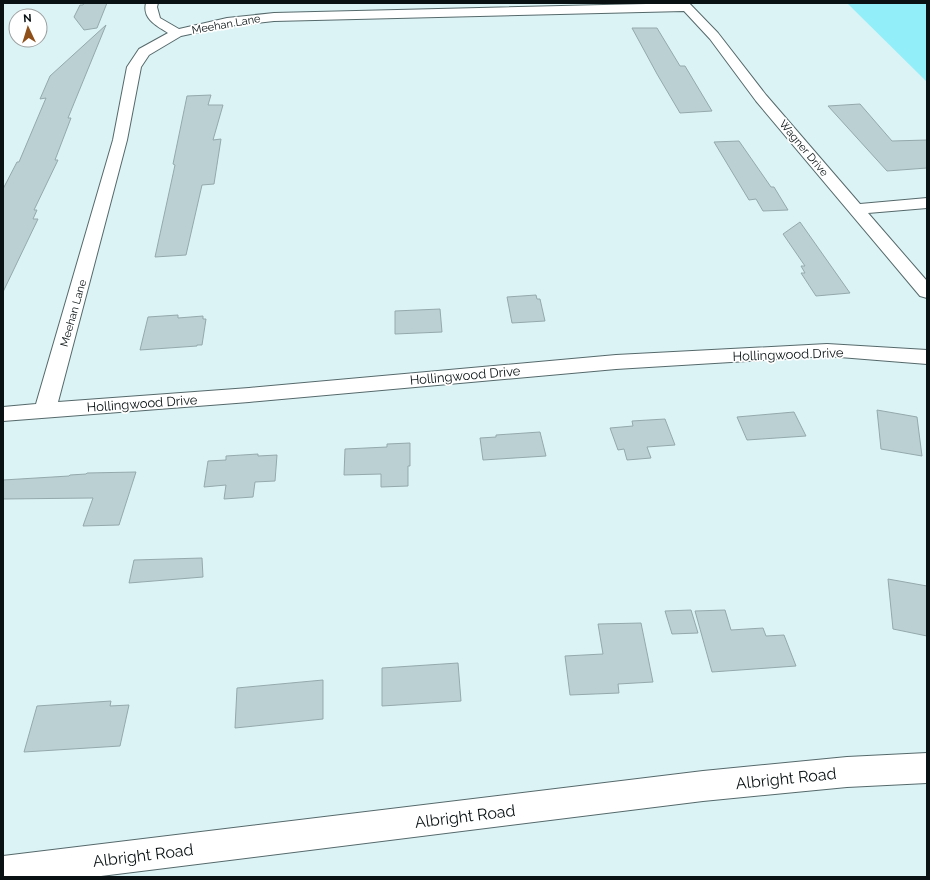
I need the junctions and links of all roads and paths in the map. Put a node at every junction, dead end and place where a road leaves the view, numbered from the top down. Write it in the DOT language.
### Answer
graph roads {
  1 [pos="152,3"];
  2 [pos="684,5"];
  3 [pos="177,34"];
  4 [pos="927,203"];
  5 [pos="856,209"];
  6 [pos="927,292"];
  7 [pos="927,357"];
  8 [pos="45,410"];
  9 [pos="3,414"];
  10 [pos="927,768"];
  11 [pos="3,872"];
  1 -- 3 [label="street"];
  2 -- 3 [label="street, Meehan Lane"];
  2 -- 5 [label="street, Wagner Drive"];
  3 -- 8 [label="street, Meehan Lane"];
  4 -- 5 [label="street"];
  5 -- 6 [label="street, Wagner Drive"];
  7 -- 8 [label="street, Hollingwood Drive"];
  8 -- 9 [label="street, Hollingwood Drive"];
  10 -- 11 [label="street, Albright Road"];
}
